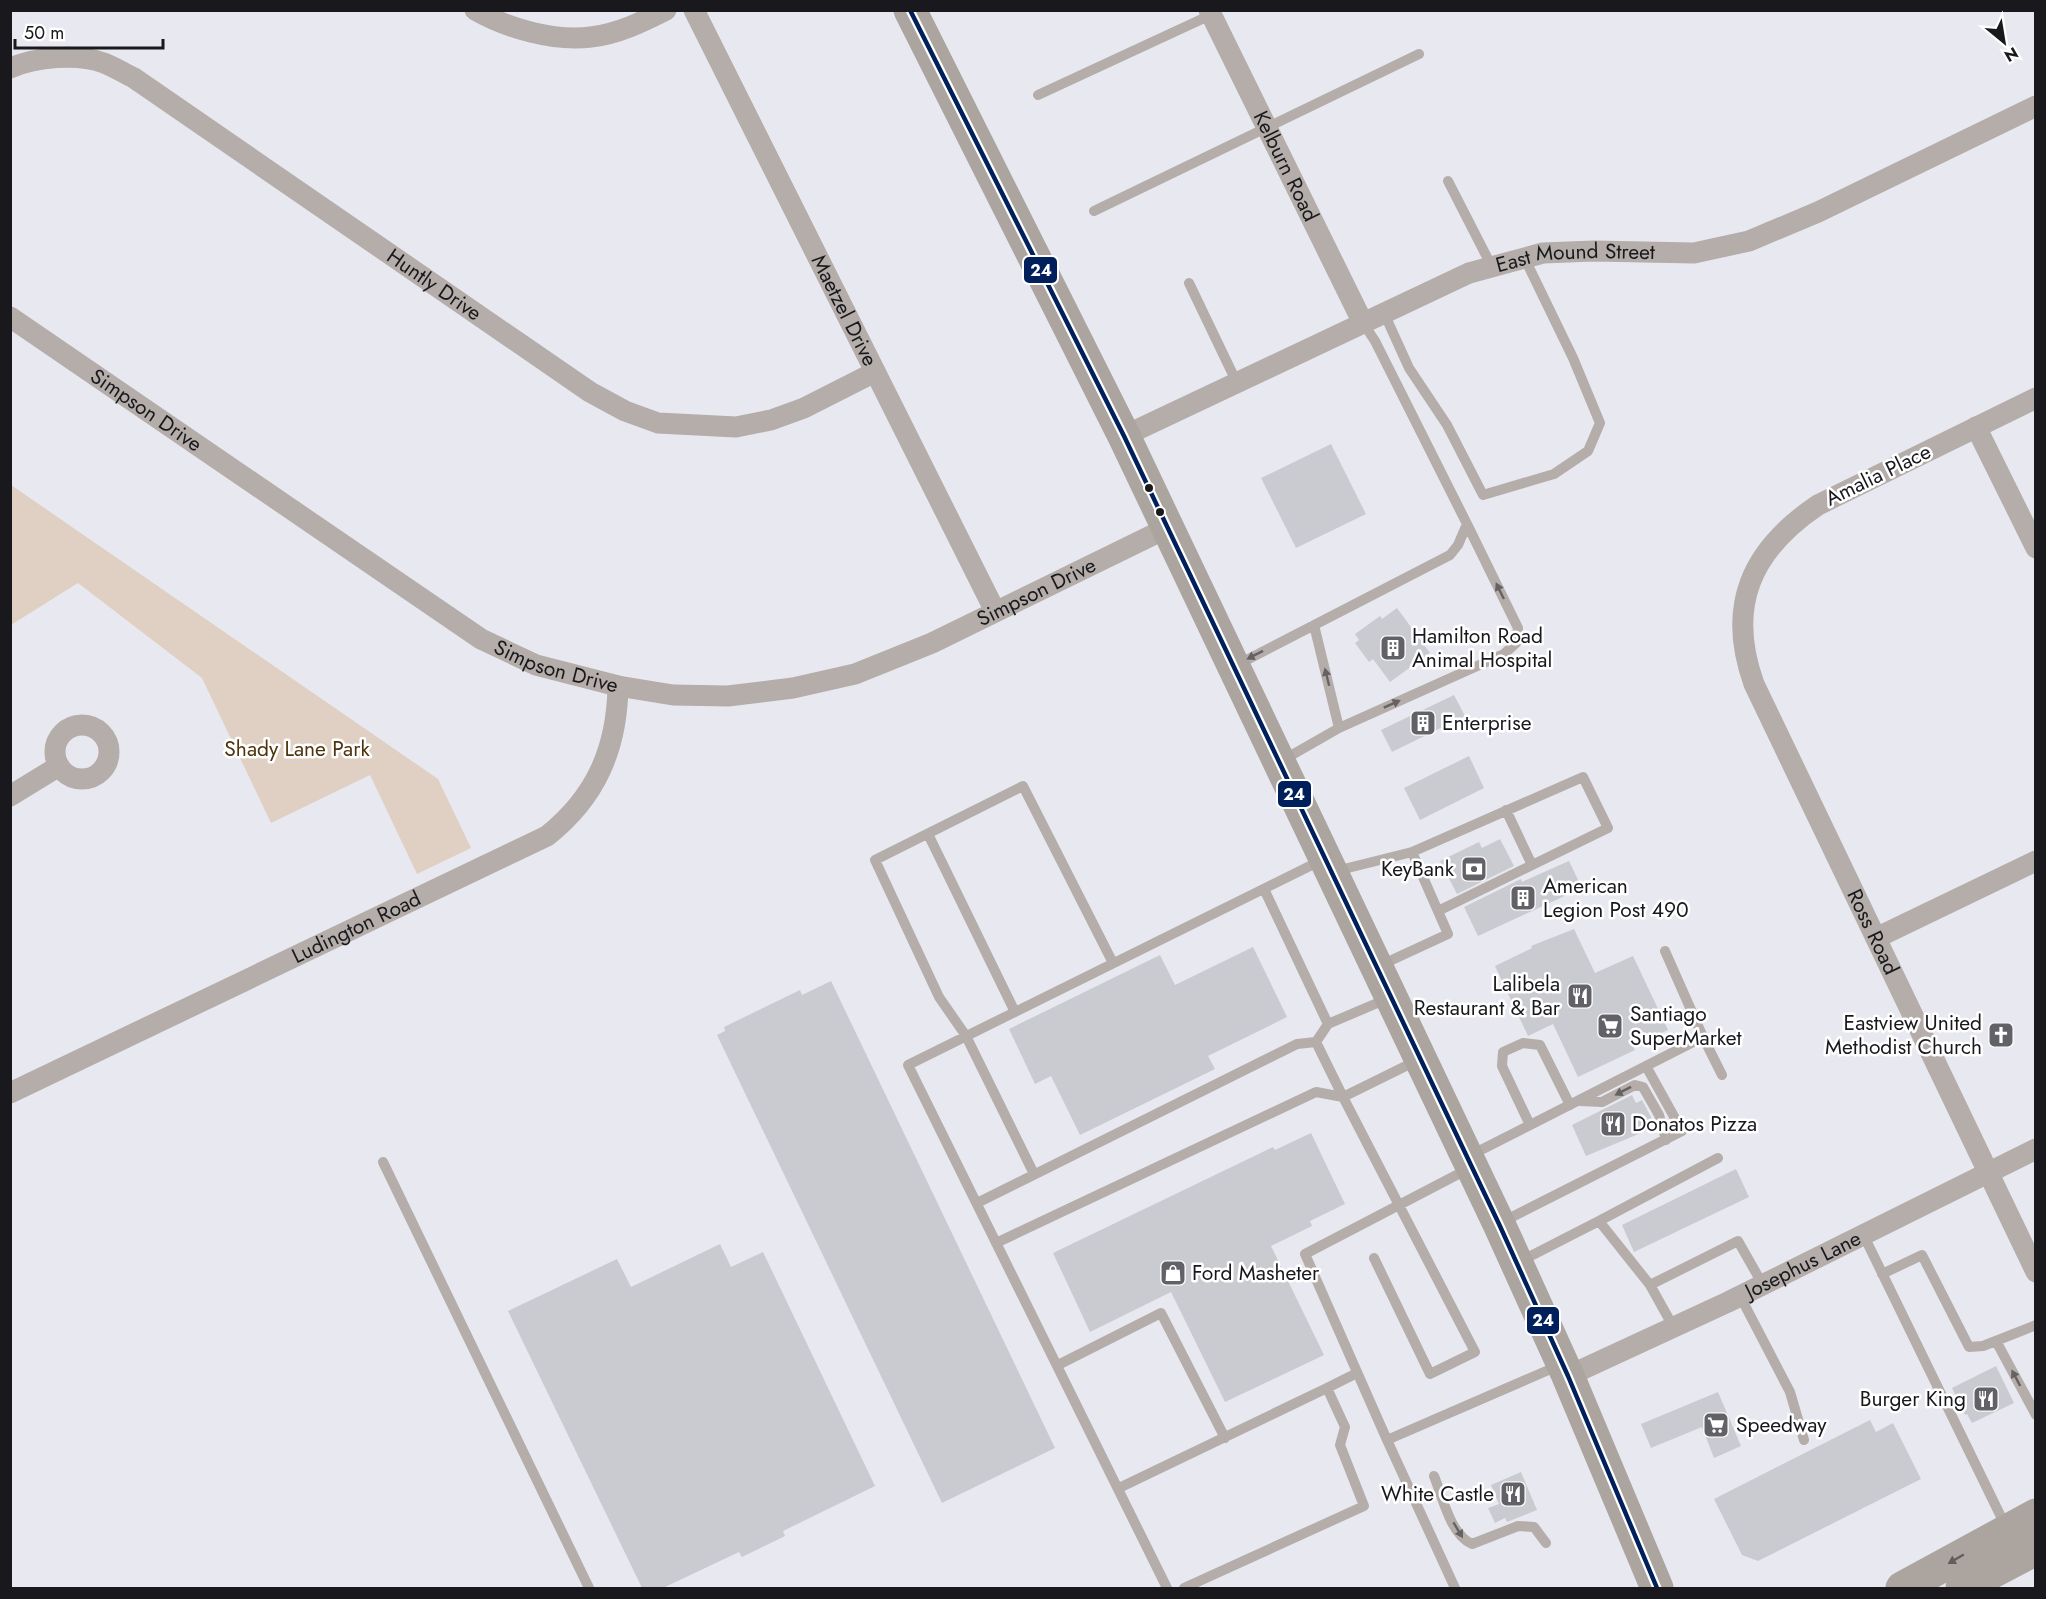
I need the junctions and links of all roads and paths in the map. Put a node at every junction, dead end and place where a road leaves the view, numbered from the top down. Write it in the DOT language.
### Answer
graph roads {
  1 [pos="475,10"];
  2 [pos="666,10"];
  3 [pos="694,10"];
  4 [pos="910,10"];
  5 [pos="1213,12"];
  6 [pos="1419,54"];
  7 [pos="10,68"];
  8 [pos="1038,95"];
  9 [pos="2036,106"];
  10 [pos="1266,128"];
  11 [pos="1448,181"];
  12 [pos="1094,212"];
  13 [pos="1524,257"];
  14 [pos="1491,266"];
  15 [pos="1189,283"];
  16 [pos="1384,313"];
  17 [pos="10,317"];
  18 [pos="1363,323"];
  19 [pos="875,372"];
  20 [pos="1237,383"];
  21 [pos="2036,398"];
  22 [pos="1976,427"];
  23 [pos="1124,436"];
  24 [pos="1467,524"];
  25 [pos="1167,528"];
  26 [pos="2036,548"];
  27 [pos="1748,584"];
  28 [pos="995,611"];
  29 [pos="1314,625"];
  30 [pos="1234,666"];
  31 [pos="618,686"];
  32 [pos="1339,728"];
  33 [pos="1280,762"];
  34 [pos="58,766"];
  35 [pos="10,796"];
  36 [pos="1506,810"];
  37 [pos="928,834"];
  38 [pos="1412,852"];
  39 [pos="2036,861"];
  40 [pos="1329,865"];
  41 [pos="1532,865"];
  42 [pos="1264,889"];
  43 [pos="1438,911"];
  44 [pos="1876,938"];
  45 [pos="1665,951"];
  46 [pos="1113,963"];
  47 [pos="1378,967"];
  48 [pos="1392,997"];
  49 [pos="1016,1012"];
  50 [pos="1328,1024"];
  51 [pos="966,1036"];
  52 [pos="1703,1037"];
  53 [pos="1316,1042"];
  54 [pos="1421,1059"];
  55 [pos="1646,1066"];
  56 [pos="1722,1076"];
  57 [pos="10,1093"];
  58 [pos="1343,1097"];
  59 [pos="1574,1103"];
  60 [pos="1530,1125"];
  61 [pos="1666,1140"];
  62 [pos="2036,1149"];
  63 [pos="1718,1158"];
  64 [pos="383,1162"];
  65 [pos="1470,1162"];
  66 [pos="1988,1173"];
  67 [pos="1034,1174"];
  68 [pos="977,1203"];
  69 [pos="1400,1204"];
  70 [pos="1599,1221"];
  71 [pos="1500,1224"];
  72 [pos="1863,1234"];
  73 [pos="996,1243"];
  74 [pos="1374,1258"];
  75 [pos="1518,1263"];
  76 [pos="2036,1272"];
  77 [pos="1882,1274"];
  78 [pos="1650,1285"];
  79 [pos="1763,1285"];
  80 [pos="1740,1296"];
  81 [pos="2036,1325"];
  82 [pos="1674,1328"];
  83 [pos="1996,1341"];
  84 [pos="1058,1365"];
  85 [pos="1565,1370"];
  86 [pos="1357,1372"];
  87 [pos="1327,1388"];
  88 [pos="2036,1415"];
  89 [pos="1225,1438"];
  90 [pos="1387,1440"];
  91 [pos="1804,1440"];
  92 [pos="1434,1476"];
  93 [pos="1119,1488"];
  94 [pos="2036,1515"];
  95 [pos="2007,1530"];
  96 [pos="1546,1543"];
  97 [pos="2036,1549"];
  98 [pos="589,1588"];
  99 [pos="1167,1588"];
  100 [pos="1184,1588"];
  101 [pos="1455,1588"];
  102 [pos="1657,1588"];
  103 [pos="1902,1588"];
  104 [pos="1962,1588"];
  1 -- 2 [label="street"];
  3 -- 19 [label="street, Maetzel Drive"];
  4 -- 23 [label="main road"];
  5 -- 8 [label="lane"];
  5 -- 10 [label="street, Kelburn Road"];
  6 -- 10 [label="lane"];
  7 -- 19 [label="street, Huntly Drive"];
  9 -- 13 [label="street, East Mound Street"];
  10 -- 12 [label="lane"];
  10 -- 18 [label="street, Kelburn Road"];
  11 -- 14 [label="lane"];
  13 -- 14 [label="street, East Mound Street"];
  13 -- 16 [label="lane"];
  14 -- 16 [label="street, East Mound Street"];
  15 -- 20 [label="lane"];
  16 -- 18 [label="street, East Mound Street"];
  17 -- 31 [label="street, Simpson Drive"];
  18 -- 20 [label="street, East Mound Street"];
  18 -- 24 [label="lane"];
  19 -- 28 [label="street, Maetzel Drive"];
  20 -- 23 [label="street, East Mound Street"];
  21 -- 22 [label="street, Amalia Place"];
  22 -- 26 [label="street"];
  22 -- 27 [label="street, Amalia Place"];
  23 -- 25 [label="main road"];
  24 -- 29 [label="lane"];
  32 -- 24 [label="lane, one-way"];
  25 -- 28 [label="street, Simpson Drive"];
  25 -- 30 [label="main road"];
  27 -- 44 [label="street, Ross Road"];
  28 -- 31 [label="street, Simpson Drive"];
  29 -- 30 [label="lane, one-way"];
  32 -- 29 [label="lane, one-way"];
  30 -- 33 [label="main road"];
  31 -- 57 [label="street, Ludington Road"];
  32 -- 33 [label="lane"];
  33 -- 40 [label="main road"];
  34 -- 35 [label="street"];
  36 -- 38 [label="lane"];
  36 -- 41 [label="lane"];
  36 -- 41 [label="lane"];
  37 -- 46 [label="lane"];
  37 -- 49 [label="lane"];
  37 -- 51 [label="lane"];
  38 -- 40 [label="lane"];
  38 -- 43 [label="lane"];
  39 -- 44 [label="street"];
  40 -- 42 [label="lane"];
  40 -- 47 [label="main road"];
  41 -- 43 [label="lane"];
  42 -- 46 [label="lane"];
  42 -- 50 [label="lane"];
  43 -- 47 [label="lane"];
  44 -- 66 [label="street, Ross Road"];
  45 -- 52 [label="lane"];
  46 -- 49 [label="lane"];
  47 -- 48 [label="main road"];
  48 -- 50 [label="lane"];
  48 -- 54 [label="main road"];
  49 -- 51 [label="lane"];
  50 -- 53 [label="lane"];
  51 -- 67 [label="lane"];
  51 -- 68 [label="lane"];
  52 -- 55 [label="lane"];
  52 -- 56 [label="lane"];
  53 -- 58 [label="lane"];
  53 -- 67 [label="lane"];
  54 -- 58 [label="lane"];
  54 -- 65 [label="main road"];
  55 -- 59 [label="lane"];
  55 -- 61 [label="lane"];
  58 -- 69 [label="lane"];
  58 -- 73 [label="lane"];
  59 -- 60 [label="lane"];
  59 -- 60 [label="lane"];
  61 -- 59 [label="lane, one-way"];
  60 -- 65 [label="lane"];
  61 -- 71 [label="lane"];
  62 -- 66 [label="street, Josephus Lane"];
  63 -- 70 [label="lane"];
  64 -- 98 [label="lane"];
  65 -- 69 [label="lane"];
  65 -- 71 [label="main road"];
  66 -- 72 [label="street, Josephus Lane"];
  66 -- 76 [label="street, Ross Road"];
  67 -- 68 [label="lane"];
  68 -- 73 [label="lane"];
  69 -- 74 [label="lane"];
  69 -- 86 [label="lane"];
  70 -- 75 [label="lane"];
  70 -- 78 [label="lane"];
  71 -- 75 [label="main road"];
  72 -- 77 [label="lane"];
  72 -- 79 [label="street, Josephus Lane"];
  73 -- 84 [label="lane"];
  75 -- 85 [label="main road"];
  77 -- 83 [label="lane"];
  77 -- 95 [label="lane"];
  78 -- 79 [label="lane"];
  78 -- 82 [label="lane"];
  79 -- 80 [label="street, Josephus Lane"];
  80 -- 82 [label="street, Josephus Lane"];
  80 -- 91 [label="lane"];
  81 -- 83 [label="lane"];
  82 -- 85 [label="street, Josephus Lane"];
  88 -- 83 [label="lane, one-way"];
  84 -- 89 [label="lane"];
  84 -- 93 [label="lane"];
  85 -- 90 [label="lane"];
  85 -- 102 [label="main road"];
  86 -- 87 [label="lane"];
  86 -- 90 [label="lane"];
  87 -- 89 [label="lane"];
  87 -- 100 [label="lane"];
  89 -- 93 [label="lane"];
  90 -- 101 [label="lane"];
  92 -- 96 [label="lane, one-way"];
  93 -- 99 [label="lane"];
  94 -- 95 [label="main road"];
  95 -- 103 [label="main road, one-way"];
  97 -- 104 [label="main road"];
}
